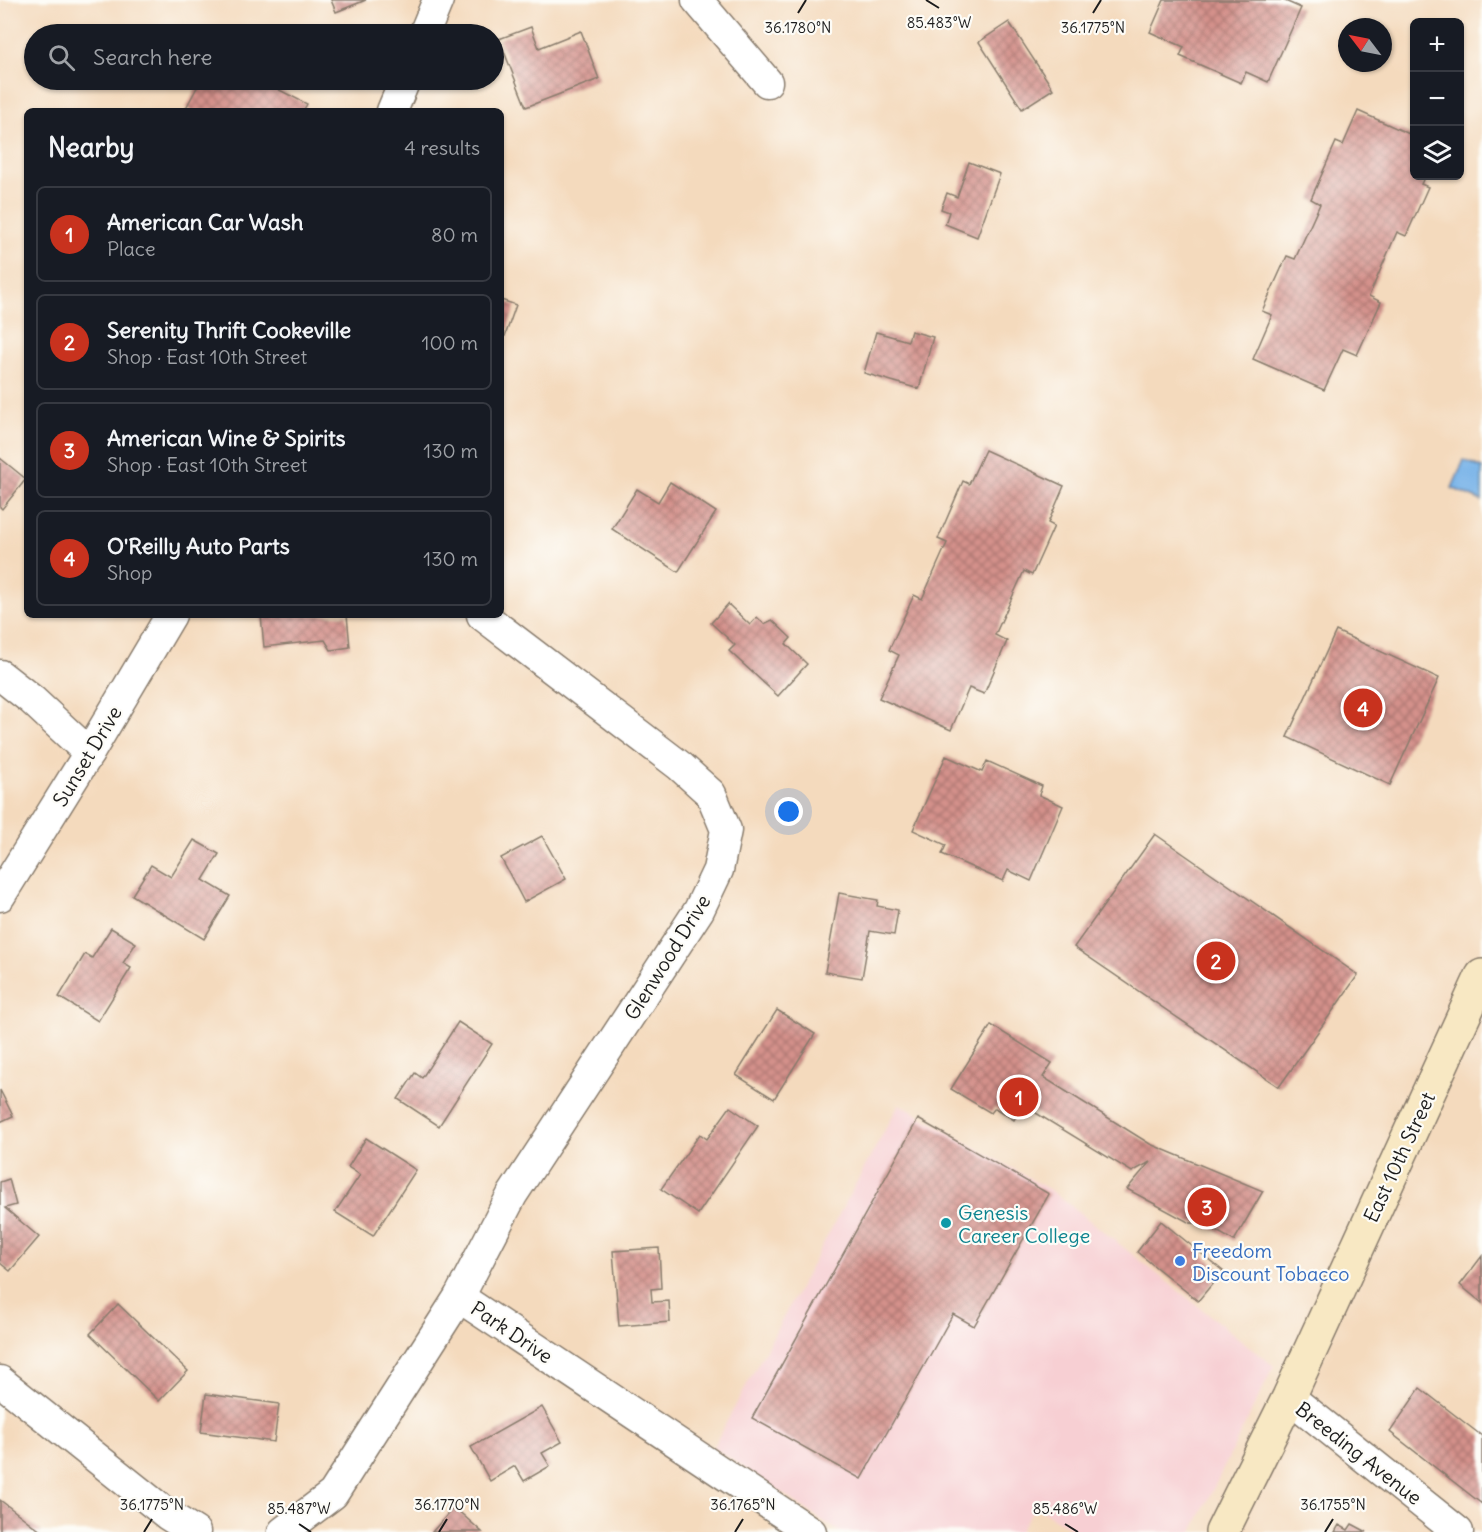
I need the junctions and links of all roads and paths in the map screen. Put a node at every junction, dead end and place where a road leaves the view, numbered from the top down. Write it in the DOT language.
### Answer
graph roads {
  1 [pos="438,0"];
  2 [pos="697,0"];
  3 [pos="428,24"];
  4 [pos="767,82"];
  5 [pos="401,90"];
  6 [pos="394,108"];
  7 [pos="169,618"];
  8 [pos="486,618"];
  9 [pos="0,675"];
  10 [pos="90,753"];
  11 [pos="0,896"];
  12 [pos="1482,976"];
  13 [pos="459,1297"];
  14 [pos="0,1382"];
  15 [pos="1288,1397"];
  16 [pos="195,1532"];
  17 [pos="283,1532"];
  18 [pos="811,1532"];
  19 [pos="1222,1532"];
  20 [pos="1458,1532"];
  1 -- 3 [label="street"];
  2 -- 4 [label="street"];
  5 -- 6 [label="street"];
  7 -- 10 [label="street, Sunset Drive"];
  8 -- 13 [label="street, Glenwood Drive"];
  9 -- 10 [label="street"];
  10 -- 11 [label="street, Sunset Drive"];
  12 -- 15 [label="main road, East 10th Street"];
  13 -- 17 [label="street, Park Drive"];
  13 -- 18 [label="street, Park Drive"];
  14 -- 16 [label="street"];
  15 -- 19 [label="main road, East 10th Street"];
  15 -- 20 [label="street, Breeding Avenue"];
}
